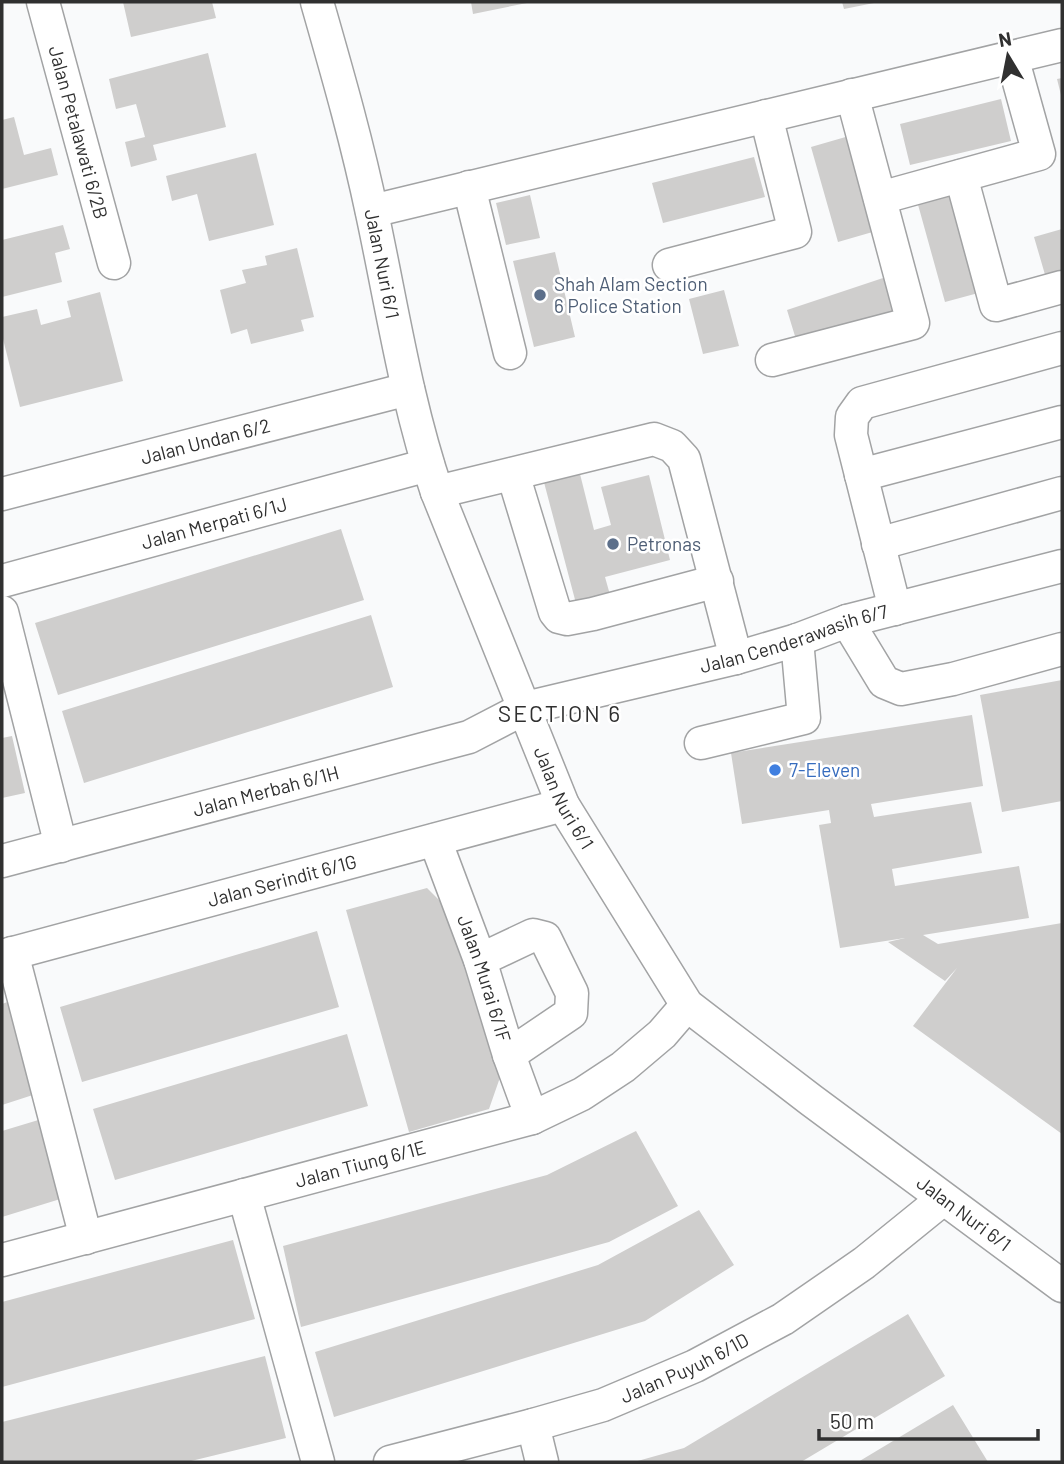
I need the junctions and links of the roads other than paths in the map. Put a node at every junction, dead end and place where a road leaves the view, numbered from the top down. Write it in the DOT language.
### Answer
graph roads {
  1 [pos="43,2"];
  2 [pos="317,2"];
  3 [pos="1062,45"];
  4 [pos="1012,57"];
  5 [pos="852,95"];
  6 [pos="766,116"];
  7 [pos="961,176"];
  8 [pos="469,187"];
  9 [pos="880,198"];
  10 [pos="372,211"];
  11 [pos="114,263"];
  12 [pos="669,265"];
  13 [pos="1062,287"];
  14 [pos="1062,348"];
  15 [pos="510,353"];
  16 [pos="772,360"];
  17 [pos="408,389"];
  18 [pos="1062,422"];
  19 [pos="513,474"];
  20 [pos="861,475"];
  21 [pos="433,479"];
  22 [pos="1062,493"];
  23 [pos="2,494"];
  24 [pos="878,544"];
  25 [pos="1062,566"];
  26 [pos="2,581"];
  27 [pos="717,581"];
  28 [pos="895,609"];
  29 [pos="2,612"];
  30 [pos="847,621"];
  31 [pos="796,640"];
  32 [pos="1062,649"];
  33 [pos="736,658"];
  34 [pos="524,708"];
  35 [pos="701,743"];
  36 [pos="563,805"];
  37 [pos="435,840"];
  38 [pos="61,846"];
  39 [pos="2,862"];
  40 [pos="7,955"];
  41 [pos="480,960"];
  42 [pos="687,1005"];
  43 [pos="509,1055"];
  44 [pos="532,1118"];
  45 [pos="244,1195"];
  46 [pos="943,1199"];
  47 [pos="86,1238"];
  48 [pos="2,1260"];
  49 [pos="1062,1286"];
  50 [pos="533,1425"];
  51 [pos="318,1462"];
  52 [pos="390,1462"];
  53 [pos="541,1462"];
  1 -- 11 [label="street, Jalan Petalawati 6/2B"];
  2 -- 10 [label="street, Jalan Nuri 6/1"];
  3 -- 4 [label="street"];
  4 -- 5 [label="street"];
  4 -- 7 [label="street"];
  5 -- 6 [label="street"];
  5 -- 9 [label="street"];
  6 -- 8 [label="street"];
  6 -- 12 [label="street"];
  7 -- 9 [label="street"];
  7 -- 13 [label="street"];
  8 -- 10 [label="street"];
  8 -- 15 [label="street"];
  9 -- 16 [label="street"];
  10 -- 17 [label="street, Jalan Nuri 6/1"];
  14 -- 20 [label="street"];
  17 -- 21 [label="street, Jalan Nuri 6/1"];
  17 -- 23 [label="street, Jalan Undan 6/2"];
  18 -- 20 [label="street"];
  19 -- 21 [label="street, Jalan Merpati 6/1J"];
  19 -- 27 [label="street, Jalan Merpati 6/1J"];
  19 -- 27 [label="street"];
  20 -- 24 [label="street"];
  21 -- 26 [label="street, Jalan Merpati 6/1J"];
  21 -- 34 [label="street, Jalan Nuri 6/1"];
  22 -- 24 [label="street"];
  24 -- 28 [label="street"];
  25 -- 28 [label="street, Jalan Cenderawasih 6/7"];
  27 -- 33 [label="street, Jalan Merpati 6/1J"];
  28 -- 30 [label="street, Jalan Cenderawasih 6/7"];
  29 -- 38 [label="street"];
  30 -- 31 [label="street, Jalan Cenderawasih 6/7"];
  30 -- 32 [label="street"];
  31 -- 33 [label="street, Jalan Cenderawasih 6/7"];
  31 -- 35 [label="street"];
  33 -- 34 [label="street, Jalan Cenderawasih 6/7"];
  34 -- 36 [label="street, Jalan Nuri 6/1"];
  34 -- 38 [label="street, Jalan Merbah 6/1H"];
  36 -- 37 [label="street, Jalan Serindit 6/1G"];
  36 -- 42 [label="street, Jalan Nuri 6/1"];
  37 -- 40 [label="street, Jalan Serindit 6/1G"];
  37 -- 41 [label="street, Jalan Murai 6/1F"];
  38 -- 39 [label="street, Jalan Merbah 6/1H"];
  40 -- 47 [label="street"];
  41 -- 43 [label="street, Jalan Murai 6/1F"];
  41 -- 43 [label="street"];
  42 -- 44 [label="street, Jalan Tiung 6/1E"];
  42 -- 46 [label="street, Jalan Nuri 6/1"];
  43 -- 44 [label="street, Jalan Murai 6/1F"];
  44 -- 45 [label="street, Jalan Tiung 6/1E"];
  45 -- 47 [label="street, Jalan Tiung 6/1E"];
  45 -- 51 [label="street"];
  46 -- 49 [label="street, Jalan Nuri 6/1"];
  46 -- 50 [label="street, Jalan Puyuh 6/1D"];
  47 -- 48 [label="street, Jalan Tiung 6/1E"];
  50 -- 52 [label="street, Jalan Puyuh 6/1D"];
  50 -- 53 [label="street"];
}
